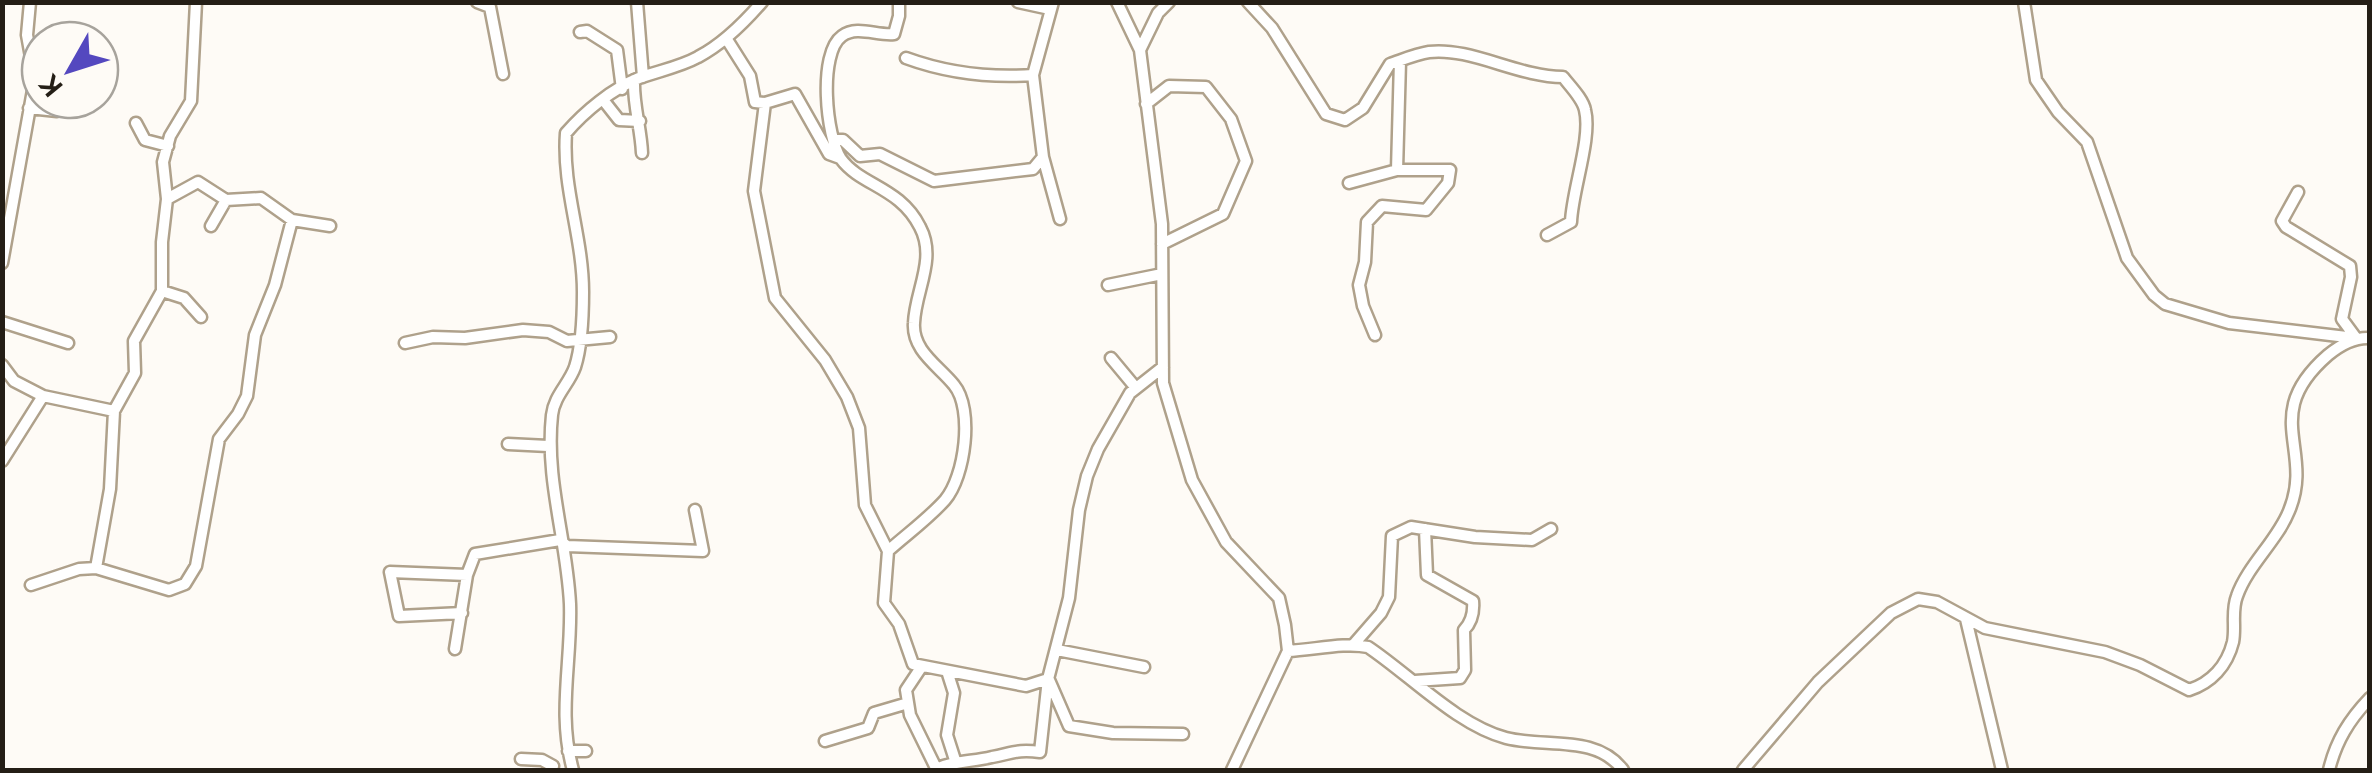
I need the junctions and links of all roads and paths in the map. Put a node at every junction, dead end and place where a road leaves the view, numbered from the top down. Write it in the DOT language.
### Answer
graph roads {
  1 [pos="196,2"];
  2 [pos="477,2"];
  3 [pos="636,2"];
  4 [pos="762,2"];
  5 [pos="898,2"];
  6 [pos="1018,2"];
  7 [pos="1117,2"];
  8 [pos="1168,2"];
  9 [pos="1248,2"];
  10 [pos="2024,2"];
  11 [pos="1052,6"];
  12 [pos="580,32"];
  13 [pos="726,38"];
  14 [pos="1140,50"];
  15 [pos="906,58"];
  16 [pos="1400,60"];
  17 [pos="504,74"];
  18 [pos="1033,75"];
  19 [pos="638,79"];
  20 [pos="622,88"];
  21 [pos="604,100"];
  22 [pos="765,103"];
  23 [pos="1146,104"];
  24 [pos="27,120"];
  25 [pos="136,122"];
  26 [pos="640,122"];
  27 [pos="834,140"];
  28 [pos="168,146"];
  29 [pos="642,153"];
  30 [pos="1043,157"];
  31 [pos="842,160"];
  32 [pos="1397,170"];
  33 [pos="1349,183"];
  34 [pos="2298,192"];
  35 [pos="168,199"];
  36 [pos="226,200"];
  37 [pos="1060,219"];
  38 [pos="292,220"];
  39 [pos="211,226"];
  40 [pos="330,226"];
  41 [pos="5,233"];
  42 [pos="1547,234"];
  43 [pos="1162,244"];
  44 [pos="2,263"];
  45 [pos="1162,274"];
  46 [pos="1108,285"];
  47 [pos="162,291"];
  48 [pos="201,317"];
  49 [pos="2,322"];
  50 [pos="1375,334"];
  51 [pos="610,336"];
  52 [pos="2356,338"];
  53 [pos="2370,338"];
  54 [pos="579,342"];
  55 [pos="68,343"];
  56 [pos="405,343"];
  57 [pos="1111,358"];
  58 [pos="2,365"];
  59 [pos="1163,366"];
  60 [pos="1136,388"];
  61 [pos="43,396"];
  62 [pos="114,411"];
  63 [pos="508,444"];
  64 [pos="548,446"];
  65 [pos="2,461"];
  66 [pos="695,510"];
  67 [pos="1551,528"];
  68 [pos="1424,529"];
  69 [pos="560,540"];
  70 [pos="888,551"];
  71 [pos="96,568"];
  72 [pos="467,575"];
  73 [pos="31,585"];
  74 [pos="462,612"];
  75 [pos="1966,618"];
  76 [pos="1354,644"];
  77 [pos="455,649"];
  78 [pos="1057,650"];
  79 [pos="1288,651"];
  80 [pos="922,666"];
  81 [pos="1144,667"];
  82 [pos="947,670"];
  83 [pos="1048,679"];
  84 [pos="1414,681"];
  85 [pos="2370,698"];
  86 [pos="908,703"];
  87 [pos="1043,724"];
  88 [pos="1069,726"];
  89 [pos="1183,734"];
  90 [pos="825,740"];
  91 [pos="567,749"];
  92 [pos="586,751"];
  93 [pos="522,759"];
  94 [pos="955,760"];
  95 [pos="551,768"];
  96 [pos="936,769"];
  97 [pos="573,770"];
  98 [pos="1232,770"];
  99 [pos="1623,770"];
  100 [pos="1743,770"];
  101 [pos="2002,770"];
  102 [pos="2329,770"];
  1 -- 28 [label="street"];
  2 -- 17 [label="street"];
  3 -- 19 [label="street"];
  4 -- 13 [label="street"];
  5 -- 27 [label="street"];
  6 -- 11 [label="street"];
  7 -- 14 [label="street"];
  8 -- 14 [label="street"];
  9 -- 16 [label="street"];
  10 -- 52 [label="street"];
  11 -- 18 [label="street"];
  12 -- 20 [label="street"];
  13 -- 19 [label="street"];
  13 -- 22 [label="street"];
  14 -- 23 [label="street"];
  15 -- 18 [label="street"];
  16 -- 32 [label="street"];
  16 -- 42 [label="street"];
  18 -- 30 [label="street"];
  19 -- 20 [label="street"];
  19 -- 26 [label="street"];
  20 -- 21 [label="street"];
  21 -- 26 [label="street"];
  21 -- 54 [label="street"];
  22 -- 31 [label="street"];
  22 -- 70 [label="street"];
  23 -- 43 [label="street"];
  23 -- 43 [label="street"];
  24 -- 41 [label="street"];
  25 -- 28 [label="street"];
  26 -- 29 [label="street"];
  27 -- 30 [label="street"];
  27 -- 31 [label="street"];
  28 -- 35 [label="street"];
  30 -- 37 [label="street"];
  31 -- 70 [label="street"];
  32 -- 33 [label="street"];
  32 -- 50 [label="street"];
  34 -- 52 [label="street"];
  35 -- 36 [label="street"];
  35 -- 47 [label="street"];
  36 -- 38 [label="street"];
  36 -- 39 [label="street"];
  38 -- 40 [label="street"];
  38 -- 71 [label="street"];
  41 -- 44 [label="street"];
  43 -- 45 [label="street"];
  45 -- 46 [label="street"];
  45 -- 59 [label="street"];
  47 -- 48 [label="street"];
  47 -- 62 [label="street"];
  49 -- 55 [label="street"];
  51 -- 54 [label="street"];
  52 -- 53 [label="street"];
  52 -- 75 [label="street"];
  54 -- 56 [label="street"];
  54 -- 64 [label="street"];
  57 -- 60 [label="street"];
  58 -- 61 [label="street"];
  59 -- 60 [label="street"];
  59 -- 79 [label="street"];
  60 -- 78 [label="street"];
  61 -- 62 [label="street"];
  61 -- 65 [label="street"];
  62 -- 71 [label="street"];
  63 -- 64 [label="street"];
  64 -- 69 [label="street"];
  66 -- 69 [label="street"];
  67 -- 68 [label="street"];
  68 -- 76 [label="street"];
  68 -- 84 [label="street"];
  69 -- 72 [label="street"];
  69 -- 91 [label="street"];
  70 -- 80 [label="street"];
  71 -- 73 [label="street"];
  72 -- 74 [label="street"];
  72 -- 74 [label="street"];
  74 -- 77 [label="street"];
  75 -- 100 [label="street"];
  75 -- 101 [label="street"];
  76 -- 79 [label="street"];
  76 -- 84 [label="street"];
  78 -- 81 [label="street"];
  78 -- 83 [label="street"];
  79 -- 98 [label="street"];
  80 -- 82 [label="street"];
  80 -- 86 [label="street"];
  82 -- 83 [label="street"];
  82 -- 94 [label="street"];
  83 -- 87 [label="street"];
  83 -- 88 [label="street"];
  84 -- 99 [label="street"];
  85 -- 102 [label="street"];
  86 -- 90 [label="street"];
  86 -- 96 [label="street"];
  87 -- 88 [label="street"];
  87 -- 94 [label="street"];
  88 -- 89 [label="street"];
  91 -- 92 [label="street"];
  91 -- 95 [label="street"];
  91 -- 97 [label="street"];
  93 -- 95 [label="street"];
  94 -- 96 [label="street"];
}
